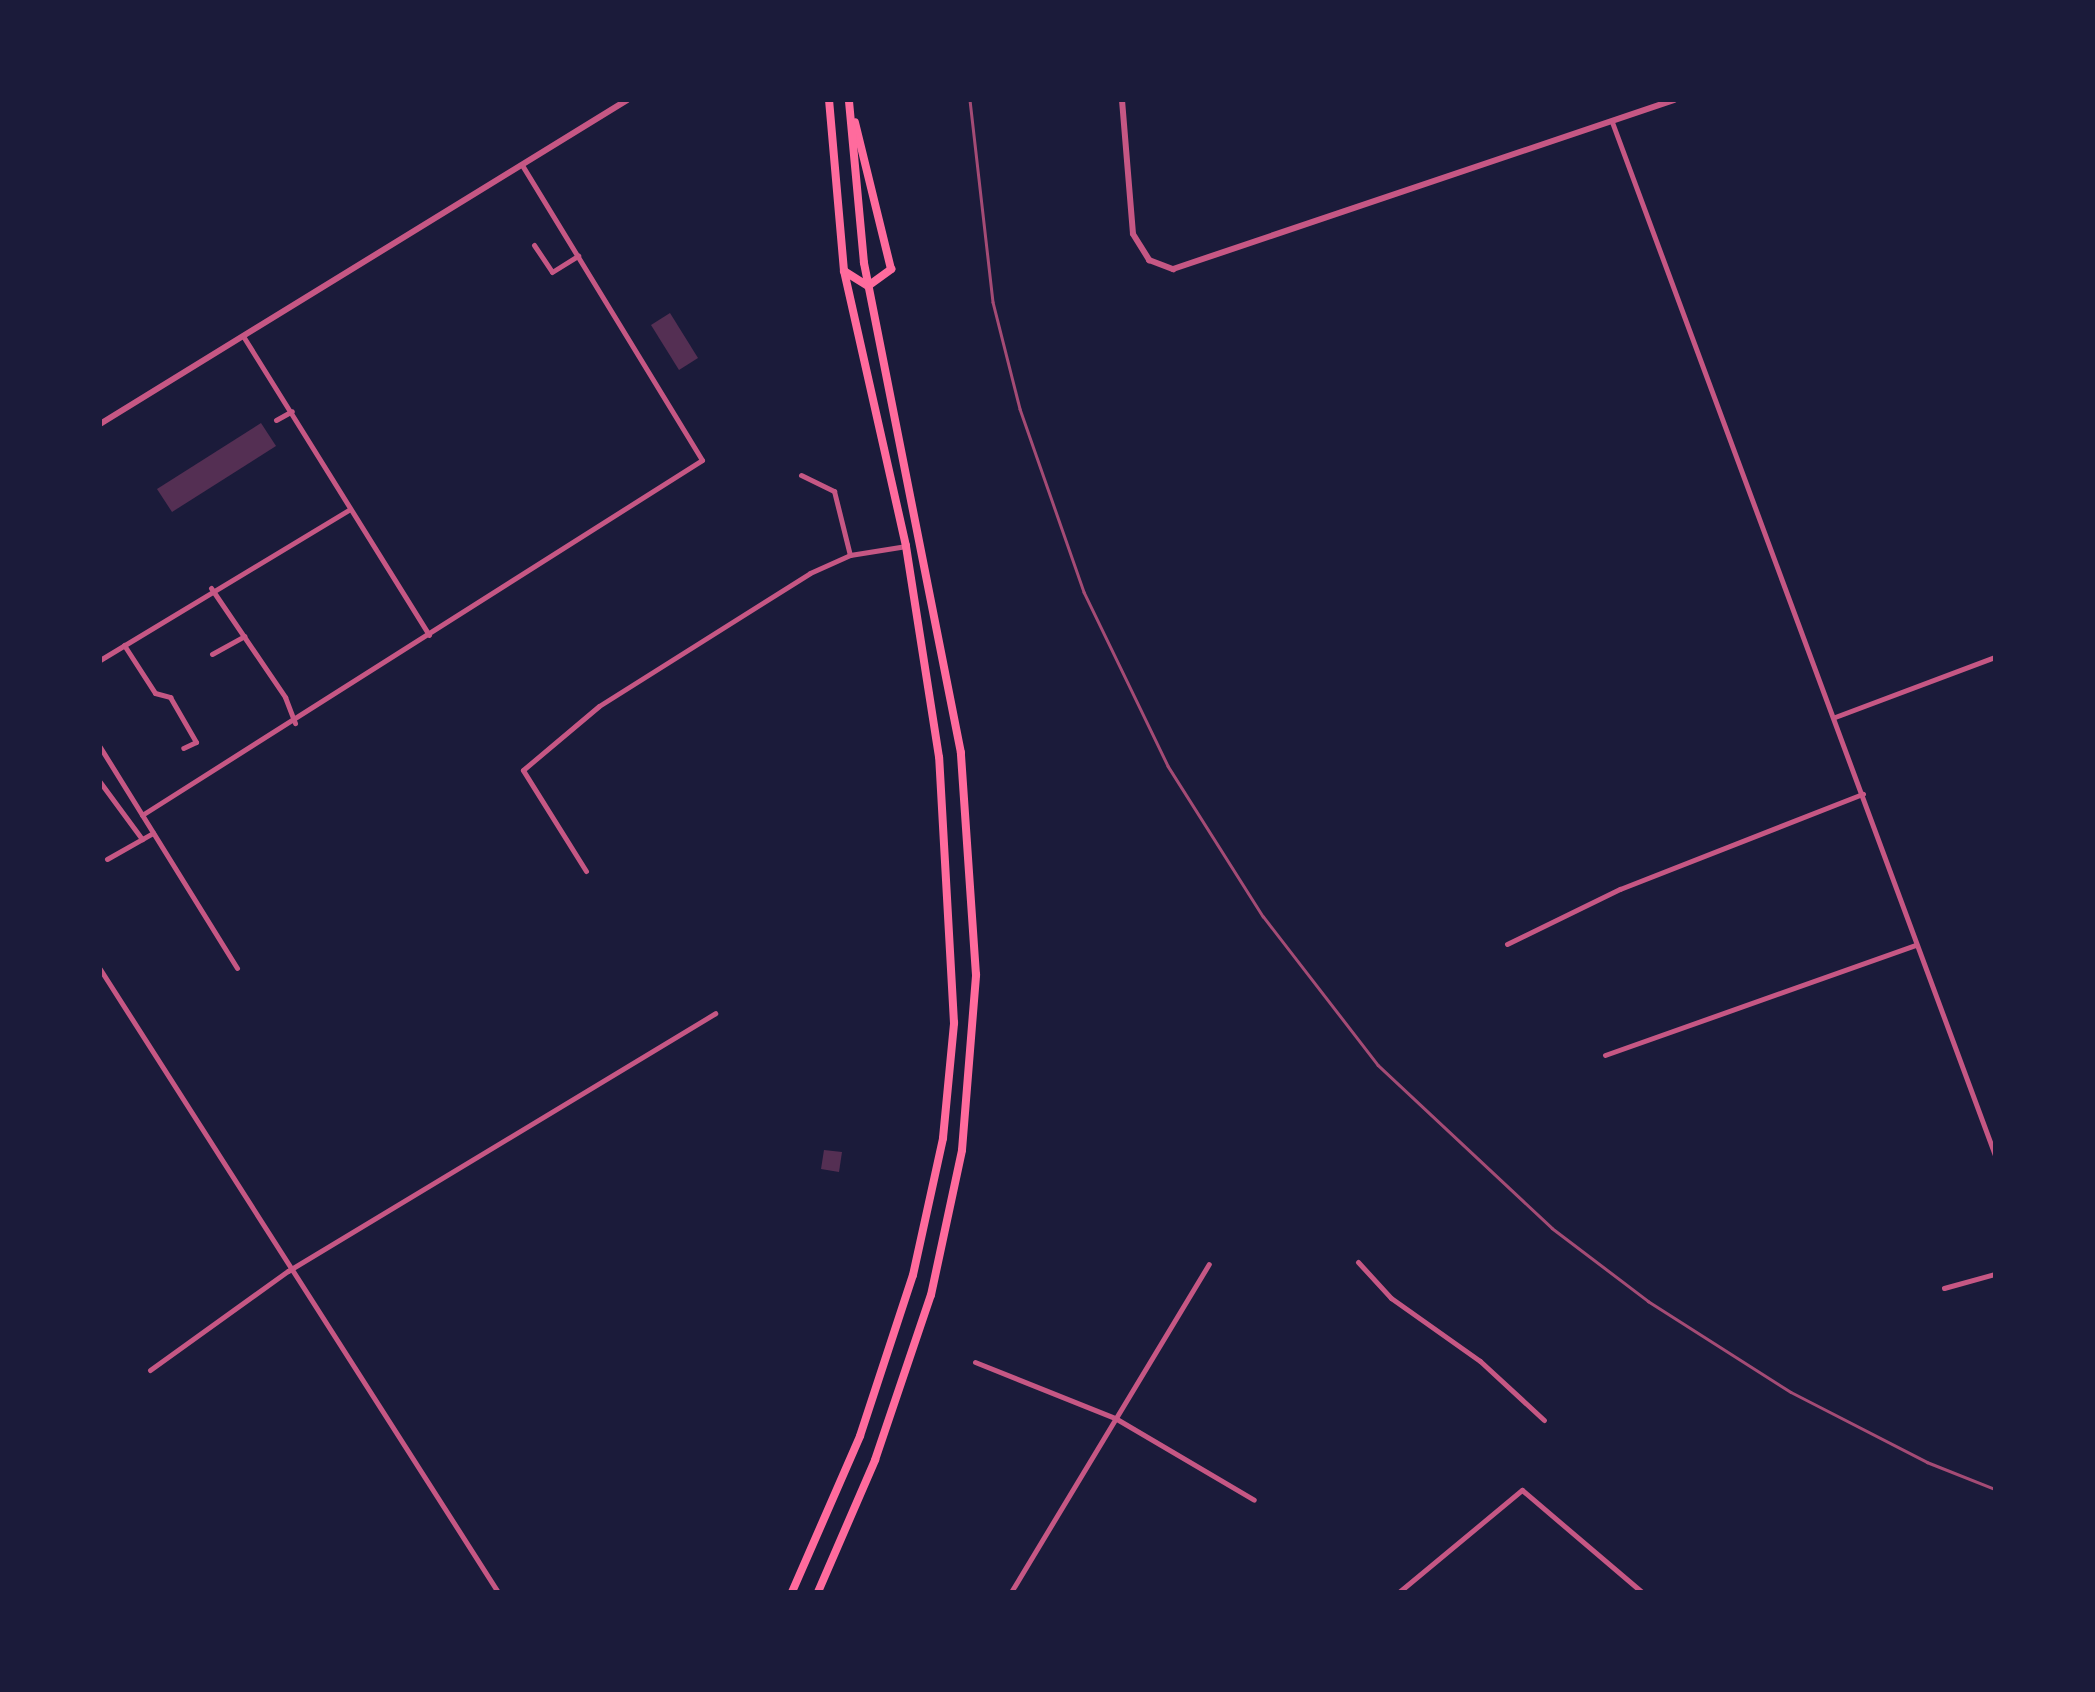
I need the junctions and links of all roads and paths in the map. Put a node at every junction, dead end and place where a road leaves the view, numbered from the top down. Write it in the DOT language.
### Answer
graph roads {
  1 [pos="627,100"];
  2 [pos="828,100"];
  3 [pos="1122,100"];
  4 [pos="1674,100"];
  5 [pos="850,101"];
  6 [pos="1612,122"];
  7 [pos="522,165"];
  8 [pos="534,244"];
  9 [pos="578,256"];
  10 [pos="844,271"];
  11 [pos="868,286"];
  12 [pos="244,336"];
  13 [pos="292,411"];
  14 [pos="276,420"];
  15 [pos="100,424"];
  16 [pos="801,474"];
  17 [pos="351,509"];
  18 [pos="906,546"];
  19 [pos="850,555"];
  20 [pos="211,588"];
  21 [pos="429,635"];
  22 [pos="244,636"];
  23 [pos="124,645"];
  24 [pos="212,654"];
  25 [pos="1995,657"];
  26 [pos="100,660"];
  27 [pos="1835,717"];
  28 [pos="295,723"];
  29 [pos="183,748"];
  30 [pos="101,750"];
  31 [pos="100,782"];
  32 [pos="1864,794"];
  33 [pos="142,815"];
  34 [pos="154,832"];
  35 [pos="142,839"];
  36 [pos="107,859"];
  37 [pos="586,872"];
  38 [pos="1507,944"];
  39 [pos="1915,945"];
  40 [pos="238,968"];
  41 [pos="100,969"];
  42 [pos="715,1012"];
  43 [pos="1605,1054"];
  44 [pos="1995,1156"];
  45 [pos="1358,1262"];
  46 [pos="1210,1264"];
  47 [pos="288,1270"];
  48 [pos="1995,1274"];
  49 [pos="1944,1288"];
  50 [pos="975,1362"];
  51 [pos="150,1370"];
  52 [pos="1115,1418"];
  53 [pos="1544,1420"];
  54 [pos="1254,1500"];
  55 [pos="498,1592"];
  56 [pos="792,1592"];
  57 [pos="818,1592"];
  58 [pos="1011,1592"];
  59 [pos="1400,1592"];
  60 [pos="1642,1592"];
  1 -- 7 [label="street"];
  2 -- 10 [label="highway"];
  3 -- 6 [label="street"];
  4 -- 6 [label="street"];
  5 -- 11 [label="highway"];
  5 -- 11 [label="highway"];
  6 -- 27 [label="street"];
  7 -- 9 [label="street"];
  7 -- 12 [label="street"];
  8 -- 9 [label="street"];
  9 -- 21 [label="street"];
  10 -- 11 [label="highway"];
  10 -- 18 [label="highway"];
  11 -- 57 [label="highway"];
  12 -- 13 [label="street"];
  12 -- 15 [label="street"];
  13 -- 14 [label="street"];
  13 -- 17 [label="street"];
  16 -- 19 [label="street"];
  17 -- 20 [label="street"];
  17 -- 21 [label="street"];
  18 -- 19 [label="street"];
  18 -- 56 [label="highway"];
  19 -- 37 [label="street"];
  20 -- 22 [label="street"];
  20 -- 23 [label="street"];
  21 -- 28 [label="street"];
  22 -- 24 [label="street"];
  22 -- 28 [label="street"];
  23 -- 26 [label="street"];
  23 -- 29 [label="street"];
  25 -- 27 [label="street"];
  27 -- 32 [label="street"];
  28 -- 33 [label="street"];
  30 -- 33 [label="street"];
  31 -- 35 [label="street"];
  32 -- 38 [label="street"];
  32 -- 39 [label="street"];
  33 -- 34 [label="street"];
  34 -- 35 [label="street"];
  34 -- 40 [label="street"];
  35 -- 36 [label="street"];
  39 -- 43 [label="street"];
  39 -- 44 [label="street"];
  41 -- 47 [label="street"];
  42 -- 47 [label="street"];
  45 -- 53 [label="street"];
  46 -- 52 [label="street"];
  47 -- 51 [label="street"];
  47 -- 55 [label="street"];
  48 -- 49 [label="street"];
  50 -- 52 [label="street"];
  52 -- 54 [label="street"];
  52 -- 58 [label="street"];
  59 -- 60 [label="street"];
}
